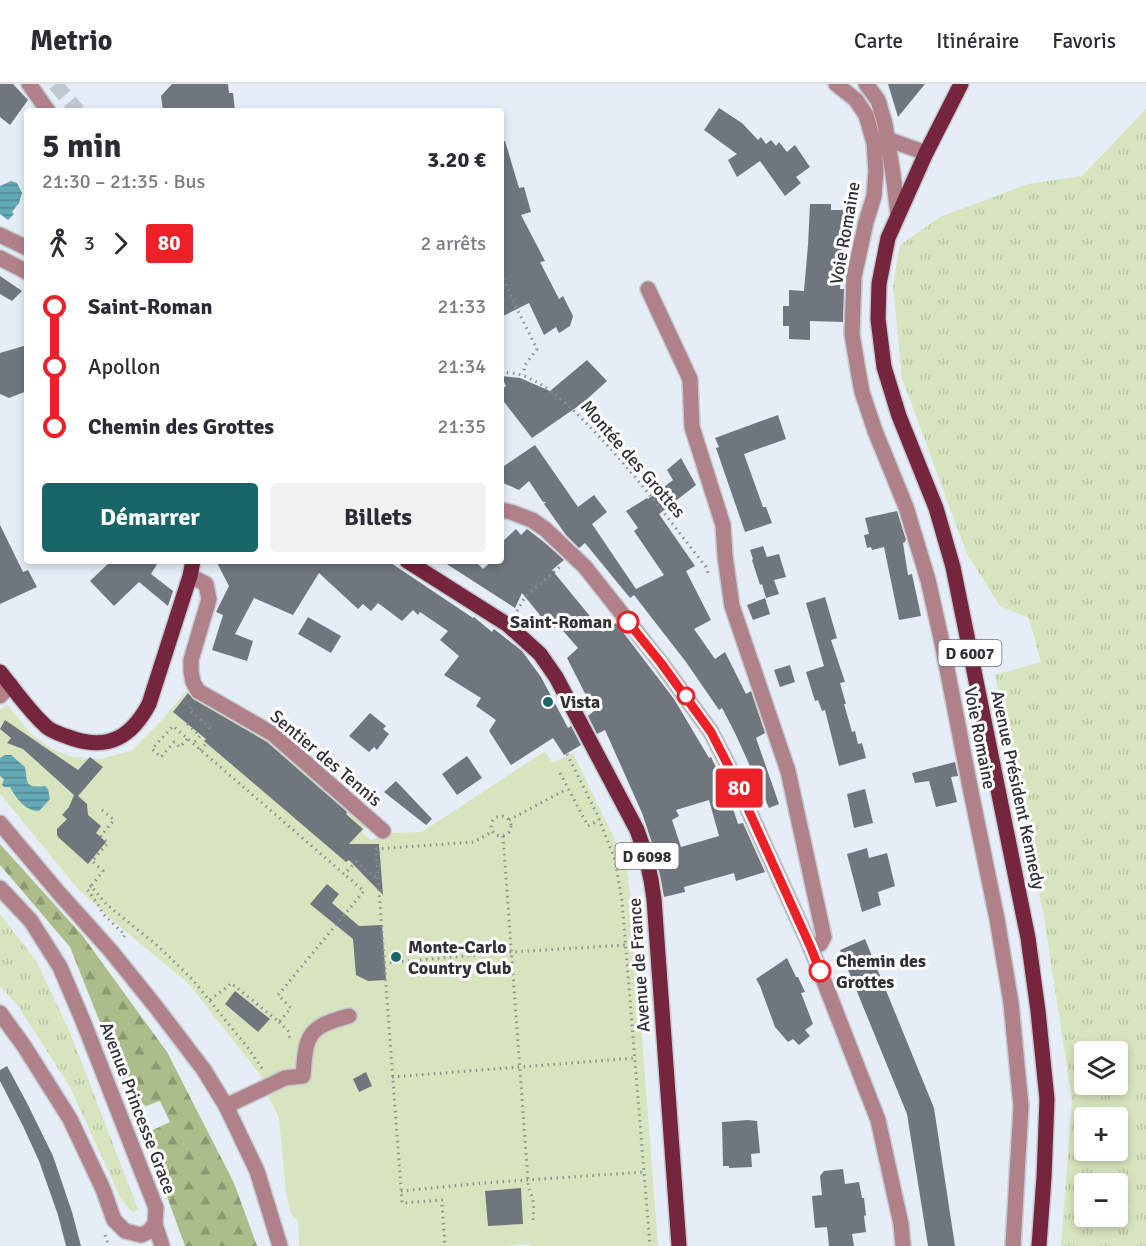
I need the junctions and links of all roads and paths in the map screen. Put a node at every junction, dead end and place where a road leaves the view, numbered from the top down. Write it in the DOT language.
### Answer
graph roads {
  1 [pos="29,84"];
  2 [pos="836,84"];
  3 [pos="866,84"];
  4 [pos="961,84"];
  5 [pos="46,108"];
  6 [pos="887,139"];
  7 [pos="926,153"];
  8 [pos="898,215"];
  9 [pos="0,235"];
  10 [pos="24,247"];
  11 [pos="0,258"];
  12 [pos="24,270"];
  13 [pos="504,280"];
  14 [pos="648,289"];
  15 [pos="504,372"];
  16 [pos="523,375"];
  17 [pos="504,511"];
  18 [pos="573,555"];
  19 [pos="412,564"];
  20 [pos="192,568"];
  21 [pos="729,582"];
  22 [pos="508,625"];
  23 [pos="0,672"];
  24 [pos="5,691"];
  25 [pos="193,712"];
  26 [pos="187,724"];
  27 [pos="213,731"];
  28 [pos="187,739"];
  29 [pos="207,743"];
  30 [pos="193,744"];
  31 [pos="200,750"];
  32 [pos="567,754"];
  33 [pos="560,773"];
  34 [pos="567,789"];
  35 [pos="102,810"];
  36 [pos="509,820"];
  37 [pos="599,820"];
  38 [pos="0,823"];
  39 [pos="383,831"];
  40 [pos="493,831"];
  41 [pos="503,836"];
  42 [pos="344,874"];
  43 [pos="378,879"];
  44 [pos="91,886"];
  45 [pos="0,888"];
  46 [pos="103,914"];
  47 [pos="626,945"];
  48 [pos="811,948"];
  49 [pos="512,952"];
  50 [pos="384,963"];
  51 [pos="210,1000"];
  52 [pos="0,1013"];
  53 [pos="349,1016"];
  54 [pos="279,1022"];
  55 [pos="286,1028"];
  56 [pos="635,1058"];
  57 [pos="520,1066"];
  58 [pos="267,1077"];
  59 [pos="393,1077"];
  60 [pos="226,1106"];
  61 [pos="644,1172"];
  62 [pos="528,1181"];
  63 [pos="401,1191"];
  64 [pos="443,1200"];
  65 [pos="442,1205"];
  66 [pos="154,1224"];
  67 [pos="532,1224"];
  68 [pos="125,1239"];
  69 [pos="162,1246"];
  70 [pos="280,1246"];
  71 [pos="445,1246"];
  72 [pos="650,1246"];
  73 [pos="679,1246"];
  74 [pos="903,1246"];
  75 [pos="1013,1246"];
  76 [pos="1039,1246"];
  1 -- 5 [label="street"];
  2 -- 75 [label="street, Voie Romaine"];
  3 -- 6 [label="street"];
  4 -- 7 [label="main road, Avenue Président Kennedy / D 6007"];
  6 -- 7 [label="street"];
  6 -- 8 [label="street"];
  7 -- 8 [label="main road, Avenue Président Kennedy / D 6007"];
  8 -- 76 [label="main road, Avenue Président Kennedy / D 6007"];
  9 -- 10 [label="street"];
  11 -- 12 [label="street"];
  13 -- 16 [label="path"];
  14 -- 21 [label="street"];
  15 -- 16 [label="path, Montée des Grottes"];
  16 -- 21 [label="path, Montée des Grottes"];
  17 -- 18 [label="street"];
  18 -- 22 [label="path"];
  18 -- 48 [label="street"];
  19 -- 22 [label="main road, Avenue de France / D 6098"];
  20 -- 24 [label="main road"];
  20 -- 39 [label="street, Sentier des Tennis"];
  21 -- 48 [label="street"];
  22 -- 73 [label="main road, Avenue de France / D 6098"];
  23 -- 24 [label="main road"];
  25 -- 27 [label="path"];
  26 -- 30 [label="path"];
  28 -- 28 [label="path"];
  28 -- 30 [label="path"];
  29 -- 31 [label="path"];
  30 -- 31 [label="path"];
  31 -- 42 [label="path"];
  32 -- 37 [label="path"];
  33 -- 34 [label="path"];
  34 -- 36 [label="path"];
  34 -- 37 [label="path"];
  35 -- 44 [label="path"];
  36 -- 40 [label="path"];
  36 -- 41 [label="path"];
  37 -- 47 [label="path"];
  38 -- 60 [label="street"];
  40 -- 41 [label="path"];
  40 -- 43 [label="path"];
  41 -- 49 [label="path"];
  42 -- 43 [label="path"];
  42 -- 54 [label="path"];
  43 -- 50 [label="path"];
  44 -- 46 [label="path"];
  44 -- 51 [label="path"];
  45 -- 66 [label="street, Avenue Princesse Grace"];
  47 -- 49 [label="path"];
  47 -- 56 [label="path"];
  48 -- 74 [label="street"];
  49 -- 50 [label="path"];
  49 -- 57 [label="path"];
  50 -- 59 [label="path"];
  51 -- 54 [label="path"];
  51 -- 58 [label="path"];
  52 -- 68 [label="street"];
  53 -- 60 [label="street"];
  54 -- 55 [label="path"];
  56 -- 57 [label="path"];
  56 -- 61 [label="path"];
  57 -- 59 [label="path"];
  57 -- 62 [label="path"];
  59 -- 63 [label="path"];
  60 -- 70 [label="street"];
  61 -- 62 [label="path"];
  61 -- 72 [label="path"];
  62 -- 63 [label="path"];
  62 -- 67 [label="path"];
  63 -- 64 [label="path"];
  65 -- 71 [label="path"];
  66 -- 68 [label="street"];
  66 -- 69 [label="street, Avenue Princesse Grace"];
}
